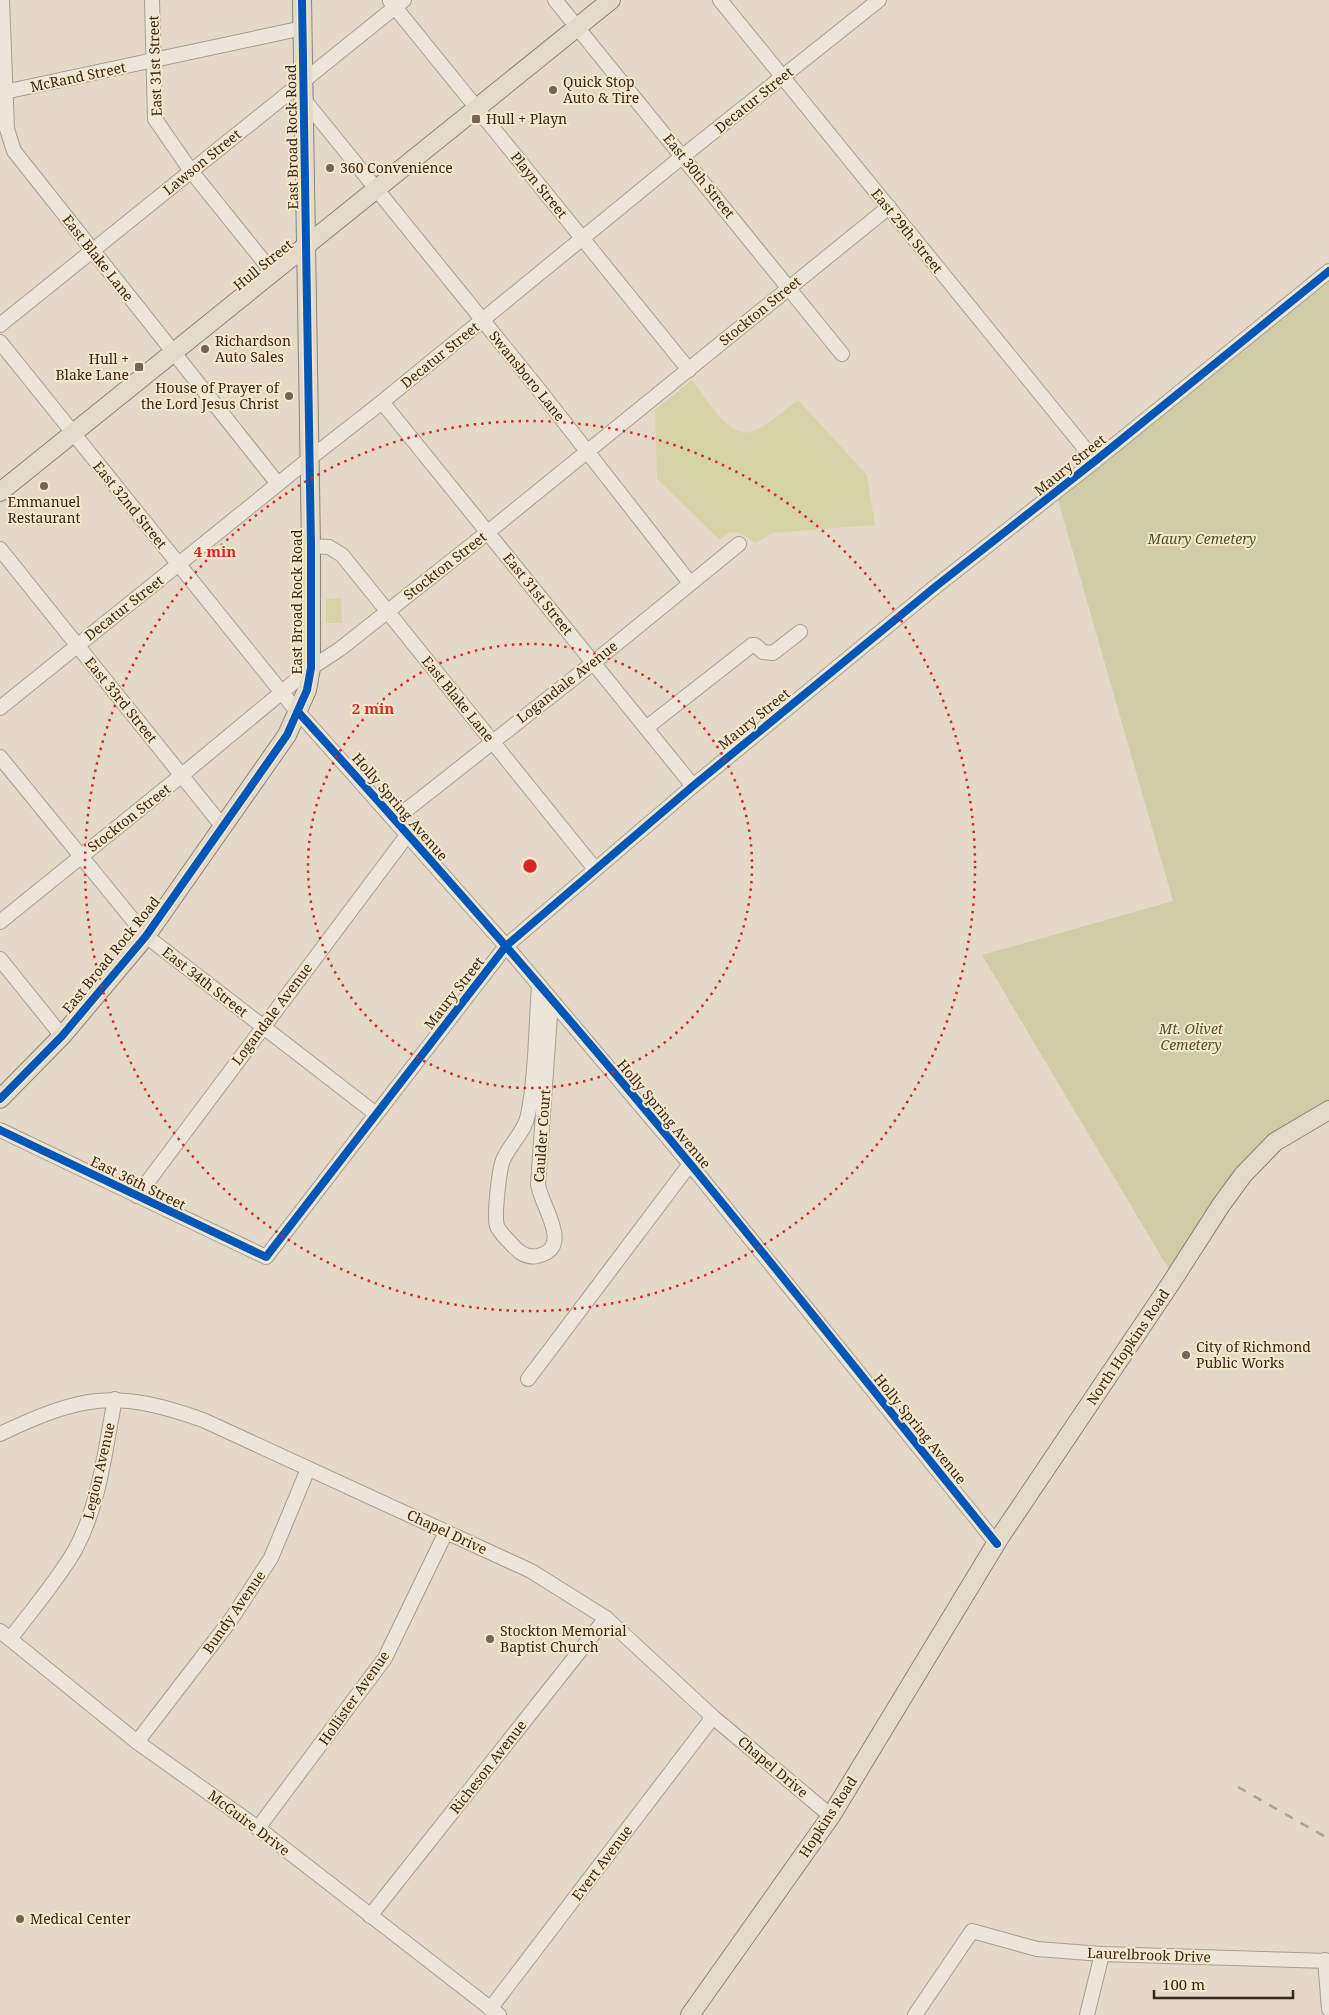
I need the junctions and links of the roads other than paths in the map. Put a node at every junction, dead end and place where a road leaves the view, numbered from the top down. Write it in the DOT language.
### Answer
graph roads {
  1 [pos="2,0"];
  2 [pos="152,0"];
  3 [pos="302,0"];
  4 [pos="555,0"];
  5 [pos="611,0"];
  6 [pos="720,0"];
  7 [pos="878,0"];
  8 [pos="396,2"];
  9 [pos="577,27"];
  10 [pos="303,28"];
  11 [pos="154,61"];
  12 [pos="784,76"];
  13 [pos="304,80"];
  14 [pos="2,92"];
  15 [pos="305,101"];
  16 [pos="477,108"];
  17 [pos="683,156"];
  18 [pos="191,171"];
  19 [pos="378,189"];
  20 [pos="889,207"];
  21 [pos="582,239"];
  22 [pos="306,246"];
  23 [pos="92,251"];
  24 [pos="1329,271"];
  25 [pos="273,273"];
  26 [pos="789,287"];
  27 [pos="482,320"];
  28 [pos="0,325"];
  29 [pos="0,342"];
  30 [pos="172,354"];
  31 [pos="842,354"];
  32 [pos="688,370"];
  33 [pos="382,402"];
  34 [pos="72,434"];
  35 [pos="588,452"];
  36 [pos="309,459"];
  37 [pos="1095,461"];
  38 [pos="278,484"];
  39 [pos="0,492"];
  40 [pos="488,532"];
  41 [pos="738,544"];
  42 [pos="311,546"];
  43 [pos="0,549"];
  44 [pos="178,565"];
  45 [pos="690,583"];
  46 [pos="387,612"];
  47 [pos="800,632"];
  48 [pos="78,645"];
  49 [pos="593,663"];
  50 [pos="311,668"];
  51 [pos="282,693"];
  52 [pos="0,708"];
  53 [pos="298,713"];
  54 [pos="646,728"];
  55 [pos="492,741"];
  56 [pos="0,757"];
  57 [pos="182,775"];
  58 [pos="693,786"];
  59 [pos="395,819"];
  60 [pos="224,827"];
  61 [pos="408,834"];
  62 [pos="81,856"];
  63 [pos="595,869"];
  64 [pos="0,922"];
  65 [pos="146,936"];
  66 [pos="506,946"];
  67 [pos="0,959"];
  68 [pos="539,986"];
  69 [pos="551,1002"];
  70 [pos="263,1026"];
  71 [pos="62,1036"];
  72 [pos="0,1099"];
  73 [pos="1329,1110"];
  74 [pos="376,1114"];
  75 [pos="0,1130"];
  76 [pos="690,1164"];
  77 [pos="137,1196"];
  78 [pos="266,1257"];
  79 [pos="528,1379"];
  80 [pos="115,1399"];
  81 [pos="0,1434"];
  82 [pos="308,1469"];
  83 [pos="446,1532"];
  84 [pos="997,1544"];
  85 [pos="955,1612"];
  86 [pos="606,1618"];
  87 [pos="5,1635"];
  88 [pos="713,1717"];
  89 [pos="138,1742"];
  90 [pos="831,1816"];
  91 [pos="258,1828"];
  92 [pos="370,1916"];
  93 [pos="1102,1954"];
  94 [pos="1327,1961"];
  95 [pos="1329,2008"];
  96 [pos="495,2012"];
  97 [pos="690,2015"];
  98 [pos="915,2015"];
  99 [pos="1087,2015"];
  1 -- 14 [label="street, East Blake Lane"];
  2 -- 11 [label="street, East 31st Street"];
  3 -- 10 [label="main road, East Broad Rock Road"];
  4 -- 9 [label="street, East 30th Street"];
  5 -- 9 [label="main road, Hull Street"];
  6 -- 12 [label="street, East 29th Street"];
  7 -- 12 [label="street, Decatur Street"];
  8 -- 13 [label="street, Lawson Street"];
  8 -- 16 [label="street, Playn Street"];
  9 -- 16 [label="main road, Hull Street"];
  9 -- 17 [label="street, East 30th Street"];
  10 -- 11 [label="street, McRand Street"];
  10 -- 13 [label="main road, East Broad Rock Road"];
  11 -- 14 [label="street, McRand Street"];
  11 -- 18 [label="street, East 31st Street"];
  12 -- 17 [label="street, Decatur Street"];
  12 -- 20 [label="street, East 29th Street"];
  13 -- 15 [label="main road, East Broad Rock Road"];
  13 -- 18 [label="street, Lawson Street"];
  14 -- 23 [label="street, East Blake Lane"];
  15 -- 19 [label="street, Swansboro Lane"];
  15 -- 22 [label="main road, East Broad Rock Road"];
  16 -- 19 [label="main road, Hull Street"];
  16 -- 21 [label="street, Playn Street"];
  17 -- 21 [label="street, Decatur Street"];
  17 -- 26 [label="street, East 30th Street"];
  18 -- 23 [label="street, Lawson Street"];
  18 -- 25 [label="street, East 31st Street"];
  19 -- 22 [label="main road, Hull Street"];
  19 -- 27 [label="street, Swansboro Lane"];
  20 -- 26 [label="street, Stockton Street"];
  20 -- 37 [label="street, East 29th Street"];
  21 -- 27 [label="street, Decatur Street"];
  21 -- 32 [label="street, Playn Street"];
  22 -- 25 [label="main road, Hull Street"];
  22 -- 36 [label="main road, East Broad Rock Road"];
  23 -- 28 [label="street, Lawson Street"];
  23 -- 30 [label="street, East Blake Lane"];
  24 -- 37 [label="street, Maury Street"];
  25 -- 30 [label="main road, Hull Street"];
  26 -- 31 [label="street, East 30th Street"];
  26 -- 32 [label="street, Stockton Street"];
  27 -- 33 [label="street, Decatur Street"];
  27 -- 35 [label="street, Swansboro Lane"];
  29 -- 34 [label="street, East 32nd Street"];
  30 -- 34 [label="main road, Hull Street"];
  30 -- 38 [label="street, East Blake Lane"];
  32 -- 35 [label="street, Stockton Street"];
  33 -- 36 [label="street, Decatur Street"];
  33 -- 40 [label="street, East 31st Street"];
  34 -- 39 [label="main road, Hull Street"];
  34 -- 44 [label="street, East 32nd Street"];
  35 -- 40 [label="street, Stockton Street"];
  35 -- 45 [label="street, Swansboro Lane"];
  36 -- 38 [label="street, Decatur Street"];
  36 -- 42 [label="main road, East Broad Rock Road"];
  37 -- 58 [label="street, Maury Street"];
  38 -- 44 [label="street, Decatur Street"];
  40 -- 46 [label="street, Stockton Street"];
  40 -- 49 [label="street, East 31st Street"];
  41 -- 45 [label="street, Logandale Avenue"];
  42 -- 46 [label="street, East Blake Lane"];
  42 -- 50 [label="main road, East Broad Rock Road"];
  43 -- 48 [label="street, East 33rd Street"];
  44 -- 48 [label="street, Decatur Street"];
  44 -- 51 [label="street, East 32nd Street"];
  45 -- 49 [label="street, Logandale Avenue"];
  46 -- 50 [label="street, Stockton Street"];
  46 -- 55 [label="street, East Blake Lane"];
  47 -- 54 [label="street"];
  48 -- 52 [label="street, Decatur Street"];
  48 -- 57 [label="street, East 33rd Street"];
  49 -- 54 [label="street, East 31st Street"];
  49 -- 55 [label="street, Logandale Avenue"];
  50 -- 51 [label="street, Stockton Street"];
  50 -- 53 [label="main road, East Broad Rock Road"];
  51 -- 53 [label="street, East 32nd Street"];
  51 -- 57 [label="street, Stockton Street"];
  53 -- 59 [label="street, Holly Spring Avenue"];
  53 -- 60 [label="main road, East Broad Rock Road"];
  54 -- 58 [label="street, East 31st Street"];
  55 -- 59 [label="street, Logandale Avenue"];
  55 -- 63 [label="street, East Blake Lane"];
  56 -- 62 [label="street, East 34th Street"];
  57 -- 60 [label="street, East 33rd Street"];
  57 -- 62 [label="street, Stockton Street"];
  58 -- 63 [label="street, Maury Street"];
  59 -- 61 [label="street, Holly Spring Avenue"];
  60 -- 65 [label="main road, East Broad Rock Road"];
  61 -- 66 [label="street, Holly Spring Avenue"];
  61 -- 70 [label="street, Logandale Avenue"];
  62 -- 64 [label="street, Stockton Street"];
  62 -- 65 [label="street, East 34th Street"];
  63 -- 66 [label="street, Maury Street"];
  65 -- 70 [label="street, East 34th Street"];
  65 -- 71 [label="main road, East Broad Rock Road"];
  66 -- 68 [label="street, Holly Spring Avenue"];
  66 -- 74 [label="street, Maury Street"];
  67 -- 71 [label="street"];
  68 -- 69 [label="street, Holly Spring Avenue"];
  68 -- 69 [label="street, Caulder Court"];
  69 -- 76 [label="street, Holly Spring Avenue"];
  70 -- 74 [label="street, East 34th Street"];
  70 -- 77 [label="street, Logandale Avenue"];
  71 -- 72 [label="main road, East Broad Rock Road"];
  73 -- 84 [label="main road, North Hopkins Road"];
  74 -- 78 [label="street, Maury Street"];
  75 -- 77 [label="street, East 36th Street"];
  76 -- 79 [label="street"];
  76 -- 84 [label="street, Holly Spring Avenue"];
  77 -- 78 [label="street, East 36th Street"];
  80 -- 81 [label="street, Chapel Drive"];
  80 -- 82 [label="street, Chapel Drive"];
  80 -- 87 [label="street, Legion Avenue"];
  82 -- 83 [label="street, Chapel Drive"];
  82 -- 89 [label="street, Bundy Avenue"];
  83 -- 86 [label="street, Chapel Drive"];
  83 -- 91 [label="street, Hollister Avenue"];
  84 -- 85 [label="main road, North Hopkins Road"];
  85 -- 90 [label="main road, Hopkins Road"];
  86 -- 88 [label="street, Chapel Drive"];
  86 -- 92 [label="street, Richeson Avenue"];
  87 -- 89 [label="street, McGuire Drive"];
  88 -- 90 [label="street, Chapel Drive"];
  88 -- 96 [label="street, Evert Avenue"];
  89 -- 91 [label="street, McGuire Drive"];
  90 -- 97 [label="main road, Hopkins Road"];
  91 -- 92 [label="street, McGuire Drive"];
  92 -- 96 [label="street, McGuire Drive"];
  93 -- 94 [label="street, Laurelbrook Drive"];
  93 -- 98 [label="street, Laurelbrook Drive"];
  93 -- 99 [label="street"];
  94 -- 95 [label="street"];
}
